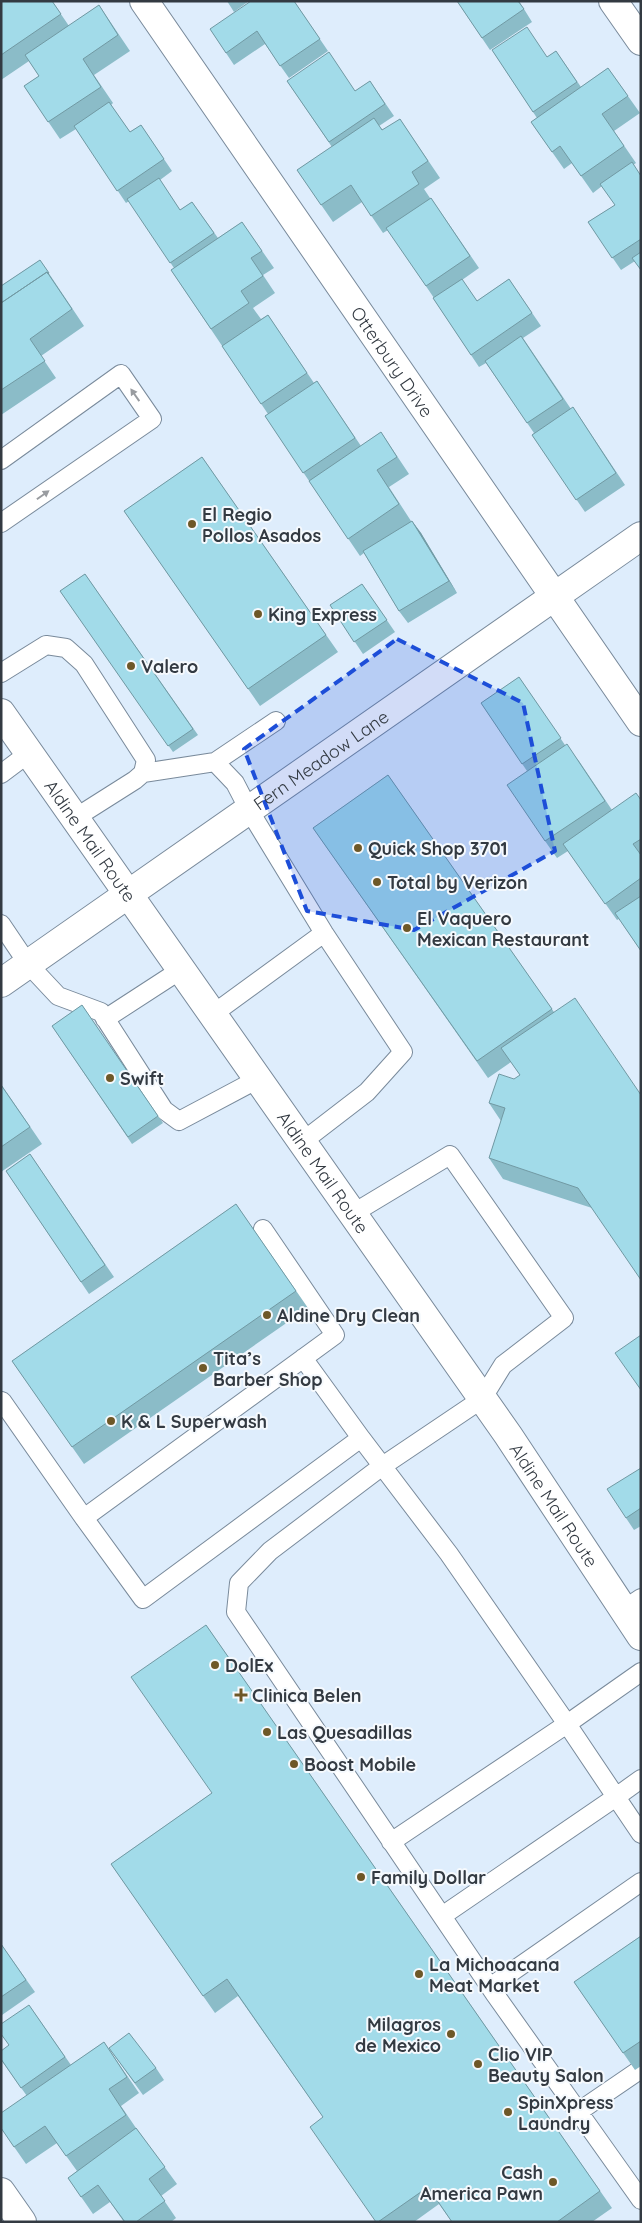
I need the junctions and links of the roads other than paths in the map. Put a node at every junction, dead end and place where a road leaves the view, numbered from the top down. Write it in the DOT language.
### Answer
graph roads {
  1 [pos="144,1"];
  2 [pos="613,1"];
  3 [pos="641,41"];
  4 [pos="1,460"];
  5 [pos="2,522"];
  6 [pos="641,536"];
  7 [pos="555,596"];
  8 [pos="1,673"];
  9 [pos="1,713"];
  10 [pos="276,721"];
  11 [pos="641,722"];
  12 [pos="29,753"];
  13 [pos="214,762"];
  14 [pos="143,773"];
  15 [pos="1,774"];
  16 [pos="249,810"];
  17 [pos="75,818"];
  18 [pos="129,894"];
  19 [pos="1,924"];
  20 [pos="324,933"];
  21 [pos="28,964"];
  22 [pos="182,969"];
  23 [pos="1,983"];
  24 [pos="212,1014"];
  25 [pos="105,1019"];
  26 [pos="258,1079"];
  27 [pos="302,1142"];
  28 [pos="352,1214"];
  29 [pos="263,1229"];
  30 [pos="303,1358"];
  31 [pos="482,1399"];
  32 [pos="2,1402"];
  33 [pos="360,1438"];
  34 [pos="381,1467"];
  35 [pos="84,1518"];
  36 [pos="632,1604"];
  37 [pos="641,1636"];
  38 [pos="641,1672"];
  39 [pos="567,1724"];
  40 [pos="641,1779"];
  41 [pos="616,1797"];
  42 [pos="641,1834"];
  43 [pos="391,1842"];
  44 [pos="641,1882"];
  45 [pos="442,1916"];
  46 [pos="490,1987"];
  47 [pos="641,2069"];
  48 [pos="578,2112"];
  49 [pos="1,2192"];
  50 [pos="641,2200"];
  51 [pos="22,2222"];
  1 -- 7 [label="street, Otterbury Drive"];
  2 -- 3 [label="street"];
  5 -- 4 [label="lane, one-way"];
  6 -- 7 [label="street, Fern Meadow Lane"];
  7 -- 11 [label="street, Otterbury Drive"];
  7 -- 16 [label="street, Fern Meadow Lane"];
  8 -- 14 [label="lane"];
  9 -- 12 [label="street, Aldine Mail Route"];
  10 -- 13 [label="lane"];
  12 -- 15 [label="lane"];
  12 -- 17 [label="street, Aldine Mail Route"];
  13 -- 14 [label="lane"];
  13 -- 16 [label="lane"];
  14 -- 17 [label="lane"];
  16 -- 18 [label="street, Fern Meadow Lane"];
  16 -- 20 [label="lane"];
  17 -- 18 [label="street, Aldine Mail Route"];
  18 -- 21 [label="street, Fern Meadow Lane"];
  18 -- 22 [label="street, Aldine Mail Route"];
  19 -- 21 [label="lane"];
  20 -- 24 [label="lane"];
  20 -- 27 [label="lane"];
  21 -- 23 [label="street, Fern Meadow Lane"];
  21 -- 25 [label="lane"];
  22 -- 24 [label="street, Aldine Mail Route"];
  22 -- 25 [label="lane"];
  24 -- 26 [label="street, Aldine Mail Route"];
  25 -- 26 [label="lane"];
  26 -- 27 [label="street, Aldine Mail Route"];
  27 -- 28 [label="street, Aldine Mail Route"];
  28 -- 31 [label="street, Aldine Mail Route"];
  28 -- 31 [label="lane"];
  29 -- 30 [label="lane"];
  30 -- 33 [label="lane"];
  30 -- 35 [label="lane"];
  31 -- 34 [label="lane"];
  31 -- 36 [label="street, Aldine Mail Route"];
  32 -- 35 [label="lane"];
  33 -- 34 [label="lane"];
  33 -- 35 [label="lane"];
  34 -- 39 [label="lane"];
  34 -- 43 [label="lane"];
  36 -- 37 [label="street, Aldine Mail Route"];
  38 -- 39 [label="lane"];
  39 -- 41 [label="lane"];
  39 -- 43 [label="lane"];
  40 -- 41 [label="lane"];
  41 -- 42 [label="lane"];
  41 -- 45 [label="lane"];
  43 -- 45 [label="lane"];
  44 -- 46 [label="lane"];
  45 -- 46 [label="lane"];
  46 -- 48 [label="lane"];
  47 -- 48 [label="lane"];
  48 -- 50 [label="lane"];
  49 -- 51 [label="street"];
}
